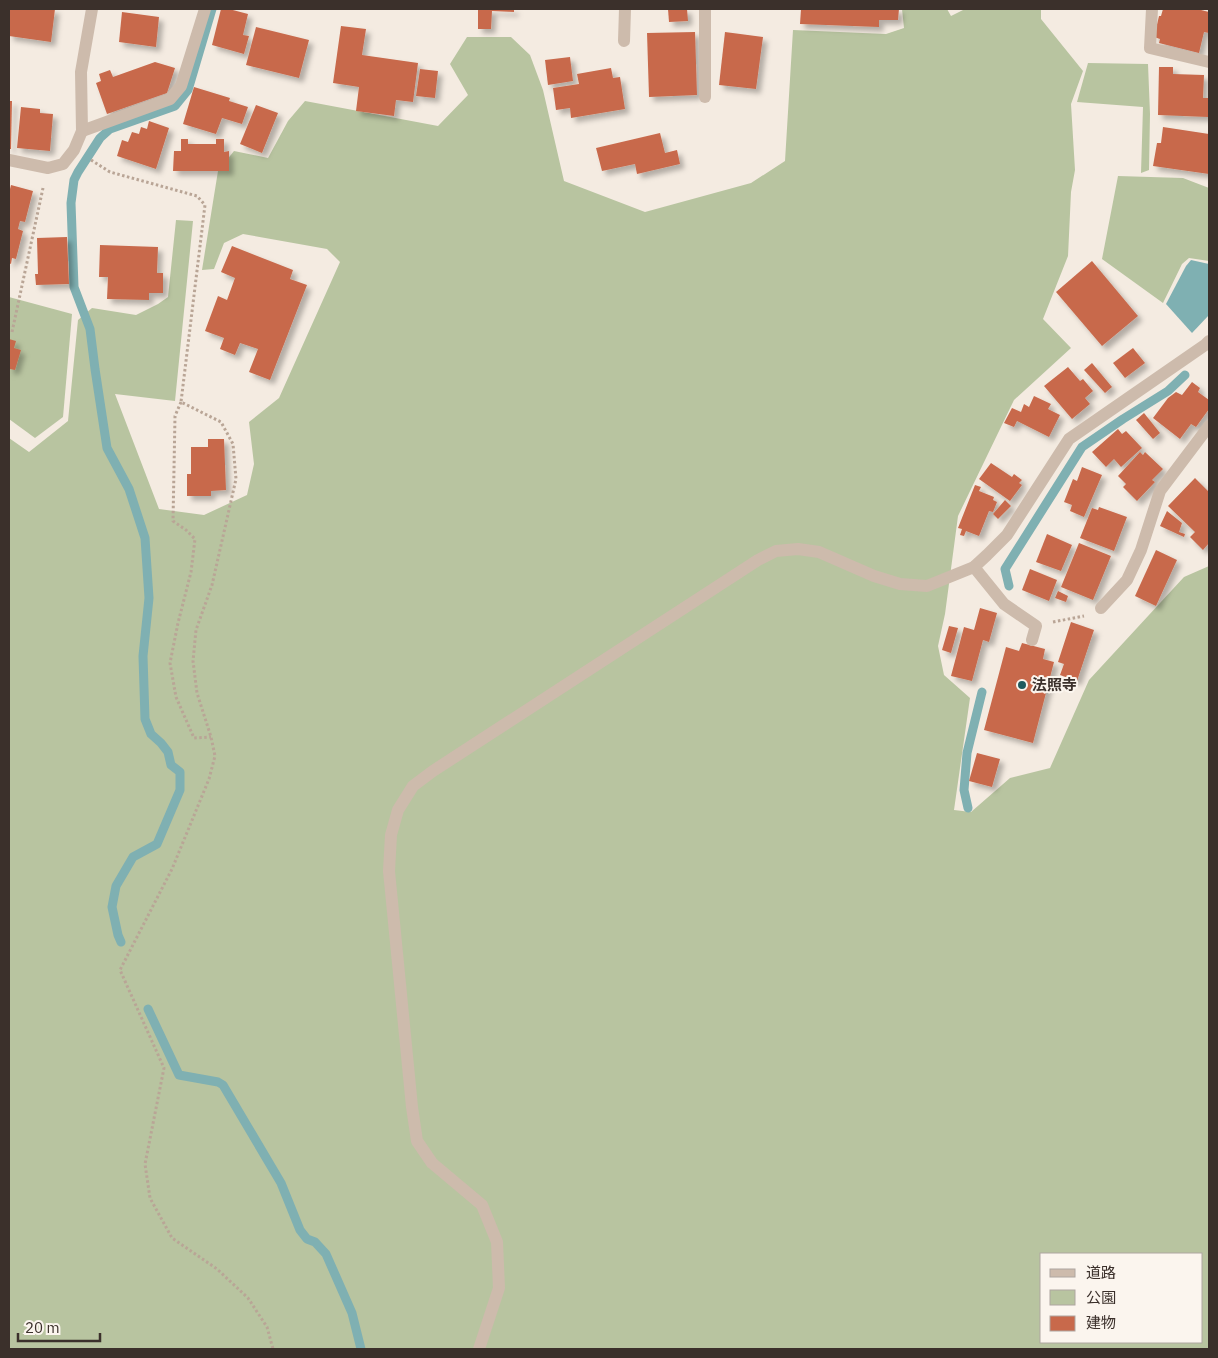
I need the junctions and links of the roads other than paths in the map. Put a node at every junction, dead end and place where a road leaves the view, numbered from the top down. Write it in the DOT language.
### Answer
graph roads {
  1 [pos="92,9"];
  2 [pos="205,9"];
  3 [pos="625,9"];
  4 [pos="705,9"];
  5 [pos="1152,9"];
  6 [pos="624,41"];
  7 [pos="1209,62"];
  8 [pos="705,97"];
  9 [pos="82,131"];
  10 [pos="9,160"];
  11 [pos="1208,345"];
  12 [pos="1209,426"];
  13 [pos="974,567"];
  14 [pos="1102,608"];
  15 [pos="1032,640"];
  16 [pos="479,1349"];
  1 -- 9 [label="street"];
  2 -- 9 [label="street"];
  3 -- 6 [label="street"];
  4 -- 8 [label="street"];
  5 -- 7 [label="street"];
  9 -- 10 [label="street"];
  11 -- 13 [label="street"];
  12 -- 14 [label="street"];
  13 -- 15 [label="street"];
  13 -- 16 [label="street"];
}
